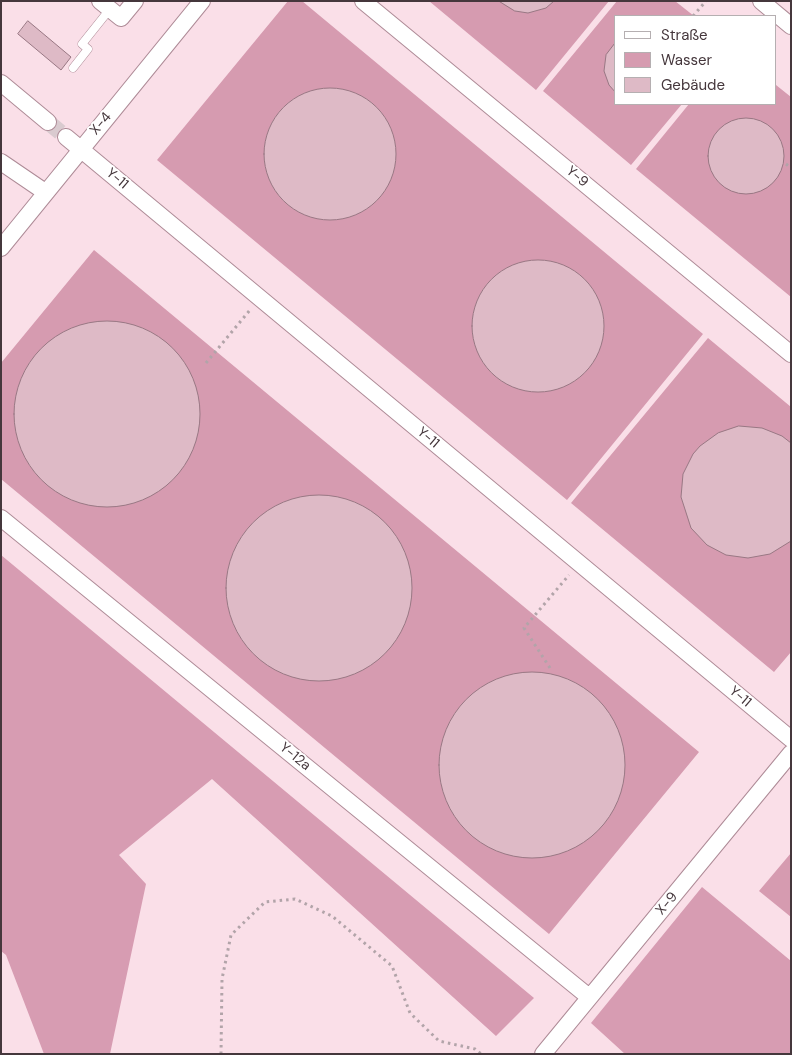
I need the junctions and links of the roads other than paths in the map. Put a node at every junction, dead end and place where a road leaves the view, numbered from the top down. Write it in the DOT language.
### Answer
graph roads {
  1 [pos="135,1"];
  2 [pos="202,1"];
  3 [pos="363,1"];
  4 [pos="761,1"];
  5 [pos="110,10"];
  6 [pos="791,26"];
  7 [pos="73,68"];
  8 [pos="1,83"];
  9 [pos="48,122"];
  10 [pos="66,137"];
  11 [pos="80,149"];
  12 [pos="1,162"];
  13 [pos="45,192"];
  14 [pos="1,248"];
  15 [pos="791,354"];
  16 [pos="1,518"];
  17 [pos="791,739"];
  18 [pos="791,753"];
  19 [pos="590,997"];
  20 [pos="543,1054"];
  1 -- 5 [label="street"];
  2 -- 11 [label="street, X-4"];
  3 -- 15 [label="street, Y-9"];
  4 -- 6 [label="street"];
  5 -- 7 [label="lane"];
  8 -- 9 [label="street"];
  10 -- 11 [label="street, Y-11"];
  11 -- 13 [label="street, X-4"];
  11 -- 17 [label="street, Y-11"];
  12 -- 13 [label="street"];
  13 -- 14 [label="street, X-4"];
  16 -- 19 [label="street, Y-12a"];
  18 -- 19 [label="street, X-9"];
  19 -- 20 [label="street, X-9"];
}
